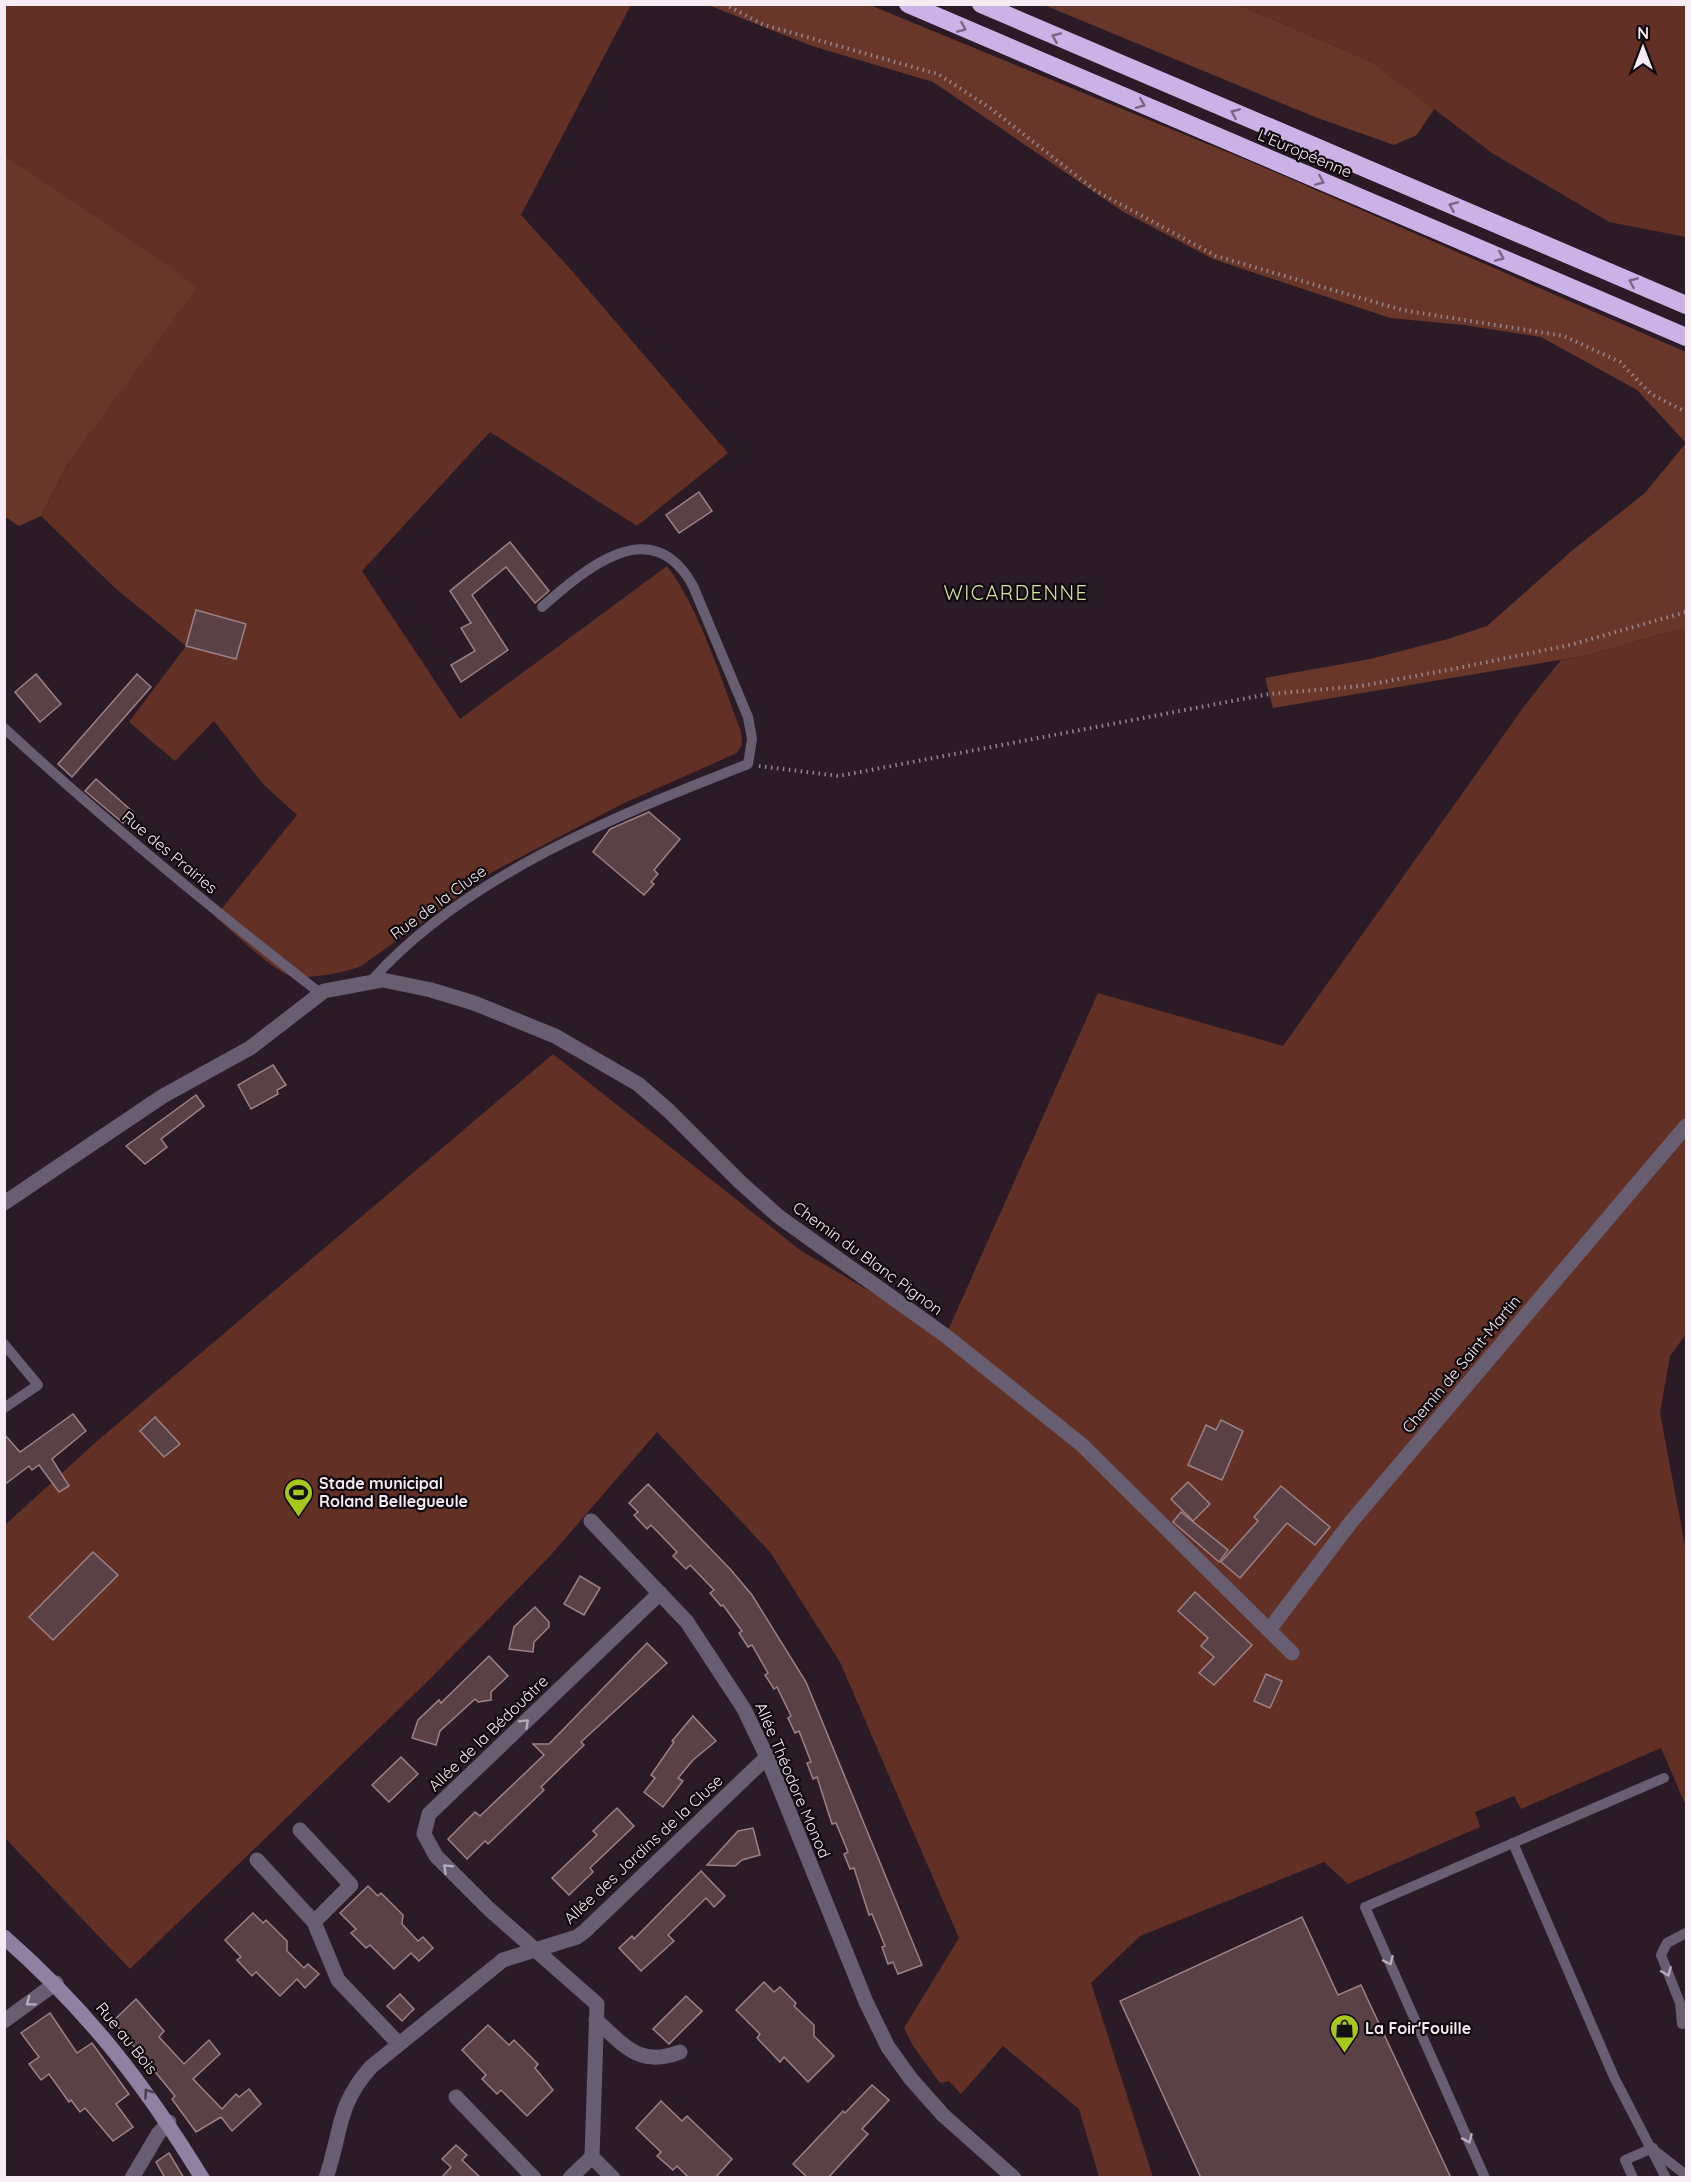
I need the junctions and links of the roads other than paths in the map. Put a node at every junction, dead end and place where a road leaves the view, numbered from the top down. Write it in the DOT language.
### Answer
graph roads {
  1 [pos="908,4"];
  2 [pos="981,4"];
  3 [pos="1686,305"];
  4 [pos="1686,337"];
  5 [pos="542,607"];
  6 [pos="4,728"];
  7 [pos="372,980"];
  8 [pos="320,993"];
  9 [pos="1686,1126"];
  10 [pos="4,1203"];
  11 [pos="4,1344"];
  12 [pos="4,1408"];
  13 [pos="591,1521"];
  14 [pos="660,1593"];
  15 [pos="1269,1630"];
  16 [pos="1292,1653"];
  17 [pos="767,1757"];
  18 [pos="1664,1778"];
  19 [pos="300,1830"];
  20 [pos="1513,1843"];
  21 [pos="257,1860"];
  22 [pos="314,1922"];
  23 [pos="1686,1933"];
  24 [pos="4,1937"];
  25 [pos="536,1949"];
  26 [pos="56,1983"];
  27 [pos="596,2020"];
  28 [pos="4,2021"];
  29 [pos="1682,2024"];
  30 [pos="399,2044"];
  31 [pos="680,2052"];
  32 [pos="456,2097"];
  33 [pos="169,2122"];
  34 [pos="1653,2148"];
  35 [pos="592,2157"];
  36 [pos="1686,2175"];
  37 [pos="132,2178"];
  38 [pos="202,2178"];
  39 [pos="326,2178"];
  40 [pos="534,2178"];
  41 [pos="570,2178"];
  42 [pos="613,2178"];
  43 [pos="1014,2178"];
  44 [pos="1485,2178"];
  45 [pos="1633,2178"];
  46 [pos="1666,2178"];
  1 -- 4 [label="highway, L'Européenne, one-way"];
  3 -- 2 [label="highway, L'Européenne, one-way"];
  5 -- 7 [label="lane, Rue de la Cluse"];
  6 -- 8 [label="lane, Rue des Prairies"];
  7 -- 8 [label="street"];
  7 -- 15 [label="street, Chemin du Blanc Pignon"];
  8 -- 10 [label="street"];
  9 -- 15 [label="street, Chemin de Saint-Martin"];
  11 -- 12 [label="lane"];
  13 -- 14 [label="street, Allée Théodore Monod"];
  14 -- 17 [label="street, Allée Théodore Monod"];
  25 -- 14 [label="street, Allée de la Bédouâtre, one-way"];
  15 -- 16 [label="street, Chemin du Blanc Pignon"];
  17 -- 25 [label="street, Allée des Jardins de la Cluse"];
  17 -- 43 [label="street, Allée Théodore Monod"];
  18 -- 20 [label="lane"];
  19 -- 22 [label="street"];
  20 -- 34 [label="lane"];
  20 -- 44 [label="lane, one-way"];
  21 -- 22 [label="street"];
  22 -- 30 [label="street"];
  23 -- 29 [label="lane, one-way"];
  24 -- 26 [label="main road, Rue au Bois"];
  25 -- 27 [label="street"];
  25 -- 30 [label="street, Allée des Jardins de la Cluse"];
  26 -- 28 [label="street, one-way"];
  33 -- 26 [label="main road, Rue au Bois, one-way"];
  27 -- 31 [label="street"];
  27 -- 35 [label="street"];
  30 -- 39 [label="street, Allée des Jardins de la Cluse"];
  32 -- 40 [label="street"];
  33 -- 37 [label="street"];
  33 -- 38 [label="main road, Rue au Bois"];
  34 -- 36 [label="lane"];
  34 -- 45 [label="lane"];
  34 -- 46 [label="lane"];
  35 -- 41 [label="street"];
  35 -- 42 [label="street"];
}
